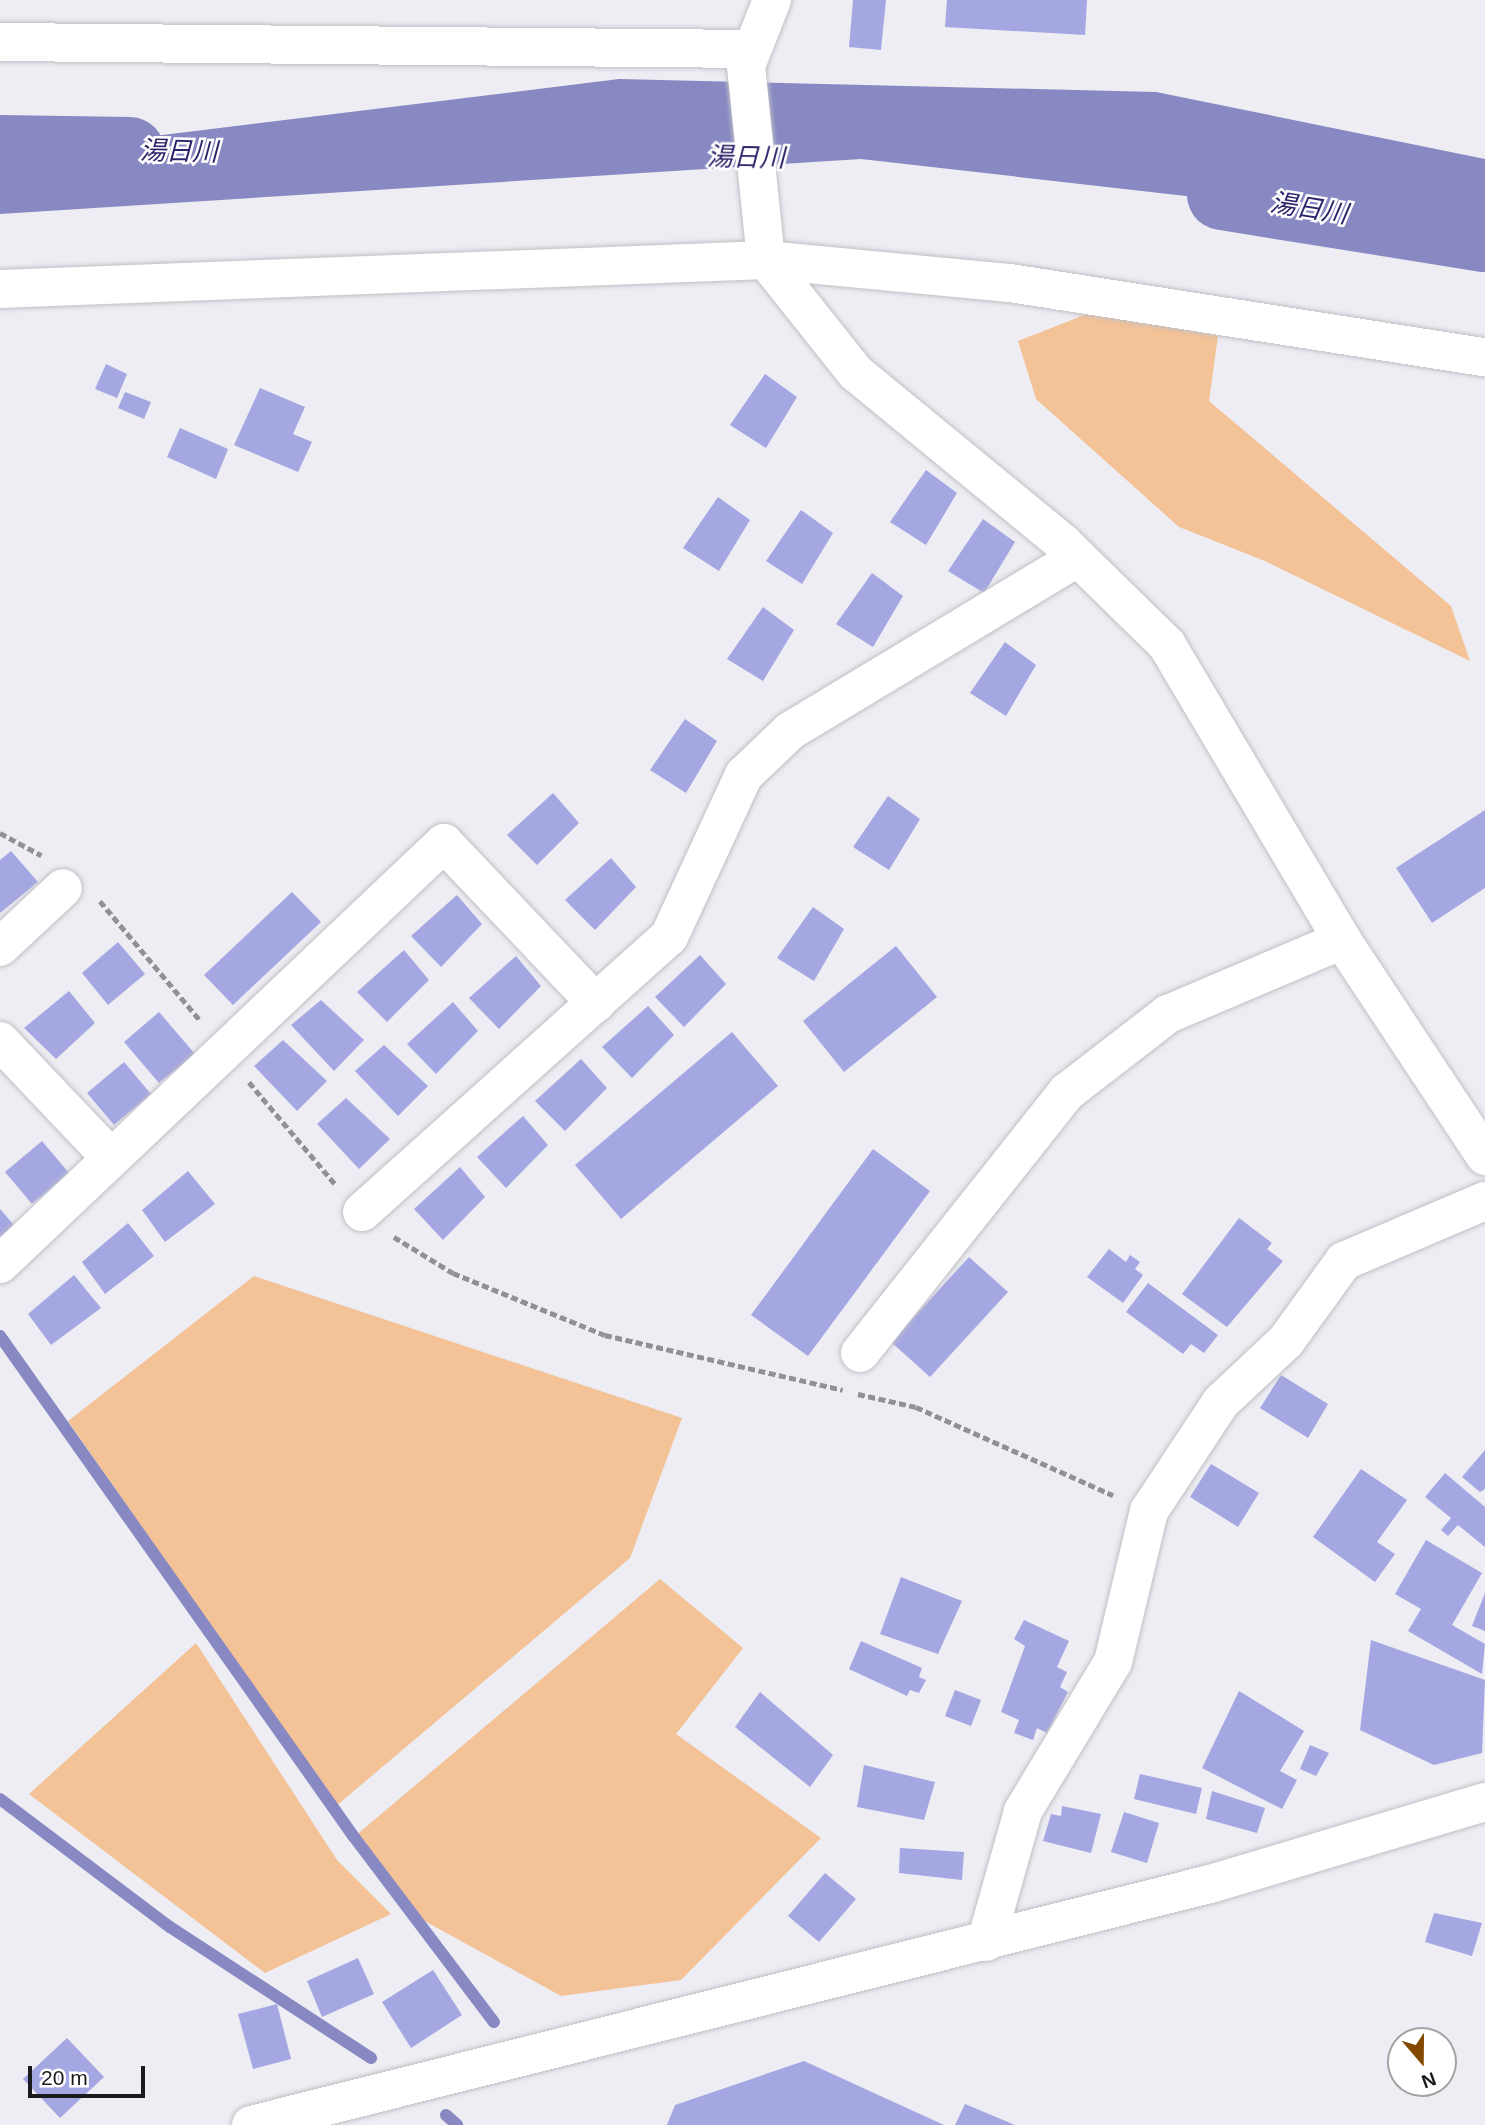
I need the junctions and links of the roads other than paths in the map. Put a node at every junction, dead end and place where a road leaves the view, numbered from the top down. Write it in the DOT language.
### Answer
graph roads {
  1 [pos="772,0"];
  2 [pos="0,42"];
  3 [pos="749,58"];
  4 [pos="766,260"];
  5 [pos="0,289"];
  6 [pos="1485,357"];
  7 [pos="1077,558"];
  8 [pos="62,888"];
  9 [pos="1342,940"];
  10 [pos="0,947"];
  11 [pos="596,1003"];
  12 [pos="0,1041"];
  13 [pos="1485,1156"];
  14 [pos="111,1158"];
  15 [pos="1485,1201"];
  16 [pos="362,1212"];
  17 [pos="0,1264"];
  18 [pos="860,1353"];
  19 [pos="1485,1802"];
  20 [pos="986,1942"];
  21 [pos="251,2125"];
  1 -- 3 [label="street"];
  2 -- 3 [label="street"];
  3 -- 4 [label="street"];
  4 -- 5 [label="street"];
  4 -- 6 [label="street"];
  4 -- 7 [label="street"];
  7 -- 9 [label="street"];
  7 -- 11 [label="street"];
  8 -- 10 [label="street"];
  9 -- 13 [label="street"];
  9 -- 18 [label="street"];
  11 -- 14 [label="street"];
  11 -- 16 [label="street"];
  12 -- 14 [label="street"];
  14 -- 17 [label="street"];
  15 -- 20 [label="street"];
  19 -- 20 [label="street"];
  20 -- 21 [label="street"];
}
